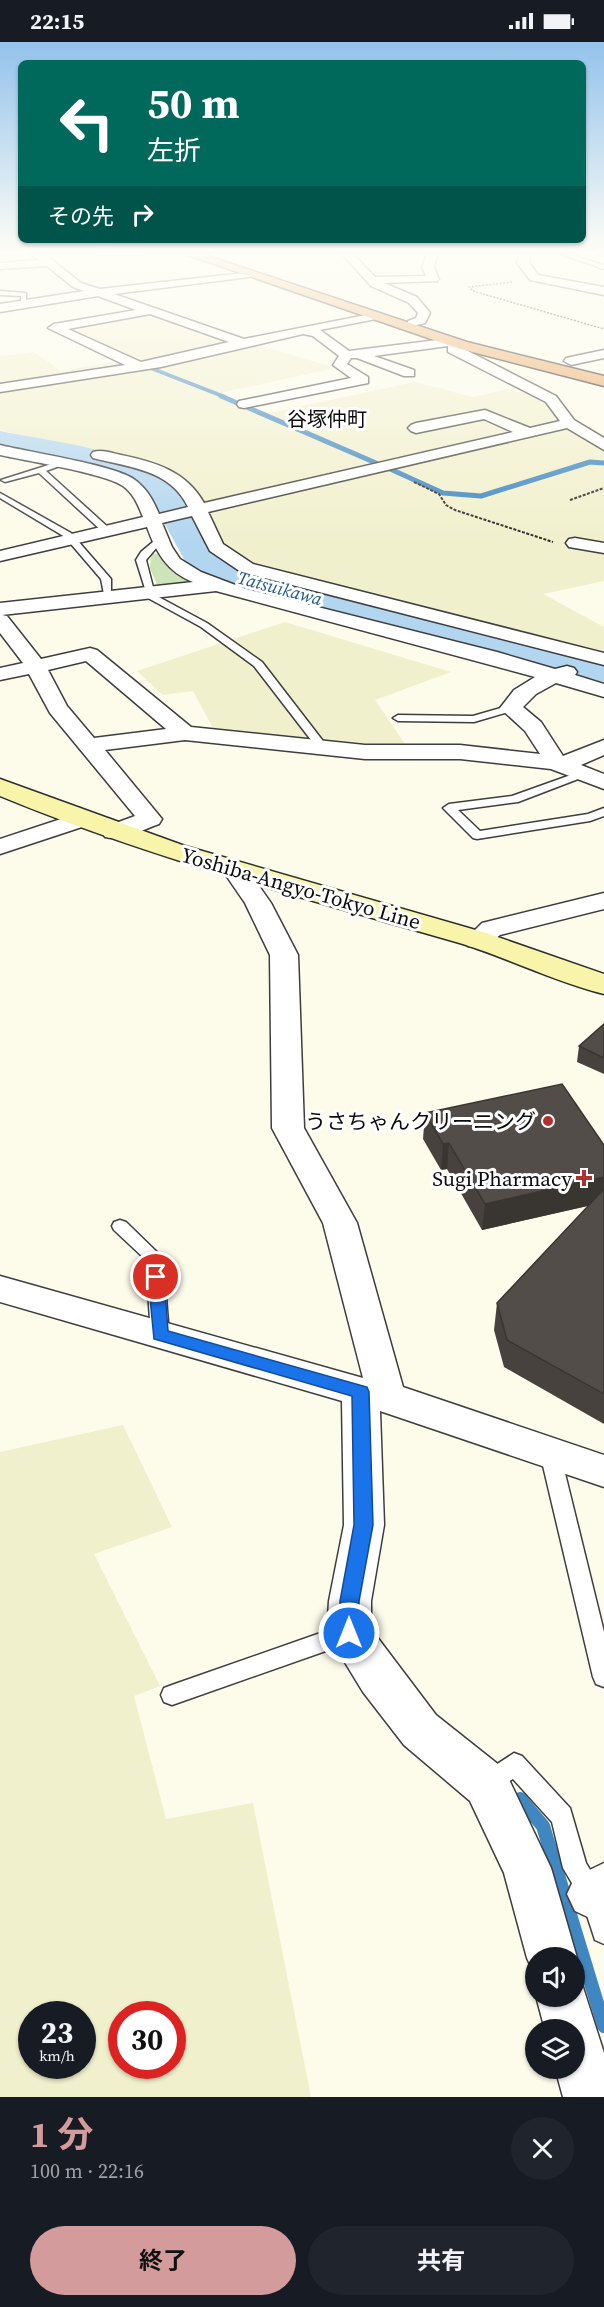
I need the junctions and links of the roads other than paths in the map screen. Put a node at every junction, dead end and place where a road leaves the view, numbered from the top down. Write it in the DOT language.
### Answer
graph roads {
  1 [pos="103,350"];
  2 [pos="213,350"];
  3 [pos="345,350"];
  4 [pos="395,350"];
  5 [pos="455,350"];
  6 [pos="480,350"];
  7 [pos="502,350"];
  8 [pos="352,354"];
  9 [pos="604,354"];
  10 [pos="571,361"];
  11 [pos="139,366"];
  12 [pos="409,373"];
  13 [pos="604,375"];
  14 [pos="604,381"];
  15 [pos="0,388"];
  16 [pos="244,404"];
  17 [pos="569,423"];
  18 [pos="527,432"];
  19 [pos="33,439"];
  20 [pos="604,445"];
  21 [pos="459,448"];
  22 [pos="0,450"];
  23 [pos="61,464"];
  24 [pos="40,470"];
  25 [pos="5,480"];
  26 [pos="1,495"];
  27 [pos="195,510"];
  28 [pos="155,519"];
  29 [pos="107,531"];
  30 [pos="72,539"];
  31 [pos="159,539"];
  32 [pos="575,543"];
  33 [pos="604,549"];
  34 [pos="0,556"];
  35 [pos="218,585"];
  36 [pos="149,593"];
  37 [pos="108,597"];
  38 [pos="0,609"];
  39 [pos="0,620"];
  40 [pos="601,661"];
  41 [pos="35,665"];
  42 [pos="0,674"];
  43 [pos="562,674"];
  44 [pos="604,691"];
  45 [pos="510,708"];
  46 [pos="398,718"];
  47 [pos="185,733"];
  48 [pos="89,745"];
  49 [pos="322,747"];
  50 [pos="604,747"];
  51 [pos="558,764"];
  52 [pos="582,774"];
  53 [pos="604,782"];
  54 [pos="0,787"];
  55 [pos="604,812"];
  56 [pos="79,820"];
  57 [pos="114,832"];
  58 [pos="0,847"];
  59 [pos="236,871"];
  60 [pos="604,901"];
  61 [pos="478,940"];
  62 [pos="604,985"];
  63 [pos="120,1226"];
  64 [pos="0,1289"];
  65 [pos="160,1335"];
  66 [pos="374,1394"];
  67 [pos="550,1451"];
  68 [pos="604,1471"];
  69 [pos="349,1633"];
  70 [pos="604,1677"];
  71 [pos="172,1695"];
  72 [pos="487,1785"];
  73 [pos="600,1905"];
  74 [pos="549,1947"];
  75 [pos="585,2079"];
  76 [pos="590,2097"];
  1 -- 11 [label="street"];
  2 -- 11 [label="street"];
  3 -- 8 [label="street"];
  4 -- 8 [label="street"];
  5 -- 17 [label="street"];
  6 -- 14 [label="highway"];
  7 -- 13 [label="highway"];
  8 -- 12 [label="street"];
  8 -- 16 [label="street"];
  9 -- 10 [label="street"];
  11 -- 15 [label="street"];
  17 -- 18 [label="street"];
  17 -- 20 [label="street"];
  18 -- 21 [label="street"];
  18 -- 21 [label="street"];
  19 -- 27 [label="street"];
  21 -- 27 [label="street"];
  22 -- 23 [label="street"];
  23 -- 24 [label="lane"];
  23 -- 28 [label="street"];
  24 -- 25 [label="lane"];
  24 -- 29 [label="lane"];
  26 -- 30 [label="lane"];
  27 -- 28 [label="street"];
  27 -- 40 [label="street"];
  28 -- 29 [label="street"];
  28 -- 31 [label="street"];
  29 -- 30 [label="street"];
  30 -- 34 [label="street"];
  30 -- 37 [label="lane"];
  31 -- 35 [label="street"];
  31 -- 36 [label="lane"];
  32 -- 33 [label="street"];
  35 -- 36 [label="street"];
  35 -- 43 [label="street"];
  36 -- 37 [label="street"];
  36 -- 49 [label="lane"];
  37 -- 38 [label="street"];
  39 -- 41 [label="street"];
  40 -- 43 [label="street"];
  41 -- 42 [label="street"];
  41 -- 47 [label="street"];
  41 -- 48 [label="street"];
  43 -- 44 [label="street"];
  43 -- 45 [label="street"];
  45 -- 46 [label="lane"];
  45 -- 51 [label="street"];
  47 -- 48 [label="street"];
  47 -- 49 [label="street"];
  48 -- 57 [label="street"];
  49 -- 51 [label="street"];
  50 -- 51 [label="street"];
  51 -- 52 [label="street"];
  52 -- 53 [label="street"];
  52 -- 55 [label="lane"];
  54 -- 56 [label="main road, Yoshiba-Angyo-Tokyo Line"];
  56 -- 57 [label="main road, Yoshiba-Angyo-Tokyo Line"];
  56 -- 58 [label="street"];
  57 -- 59 [label="main road, Yoshiba-Angyo-Tokyo Line"];
  59 -- 61 [label="main road, Yoshiba-Angyo-Tokyo Line"];
  59 -- 66 [label="street"];
  60 -- 61 [label="street"];
  61 -- 62 [label="main road, Yoshiba-Angyo-Tokyo Line"];
  63 -- 65 [label="lane"];
  64 -- 65 [label="street"];
  65 -- 66 [label="street"];
  66 -- 67 [label="street"];
  66 -- 69 [label="street"];
  67 -- 68 [label="street"];
  67 -- 70 [label="lane"];
  69 -- 71 [label="lane"];
  69 -- 72 [label="street"];
  72 -- 73 [label="lane"];
  72 -- 74 [label="street"];
  75 -- 76 [label="street"];
}
